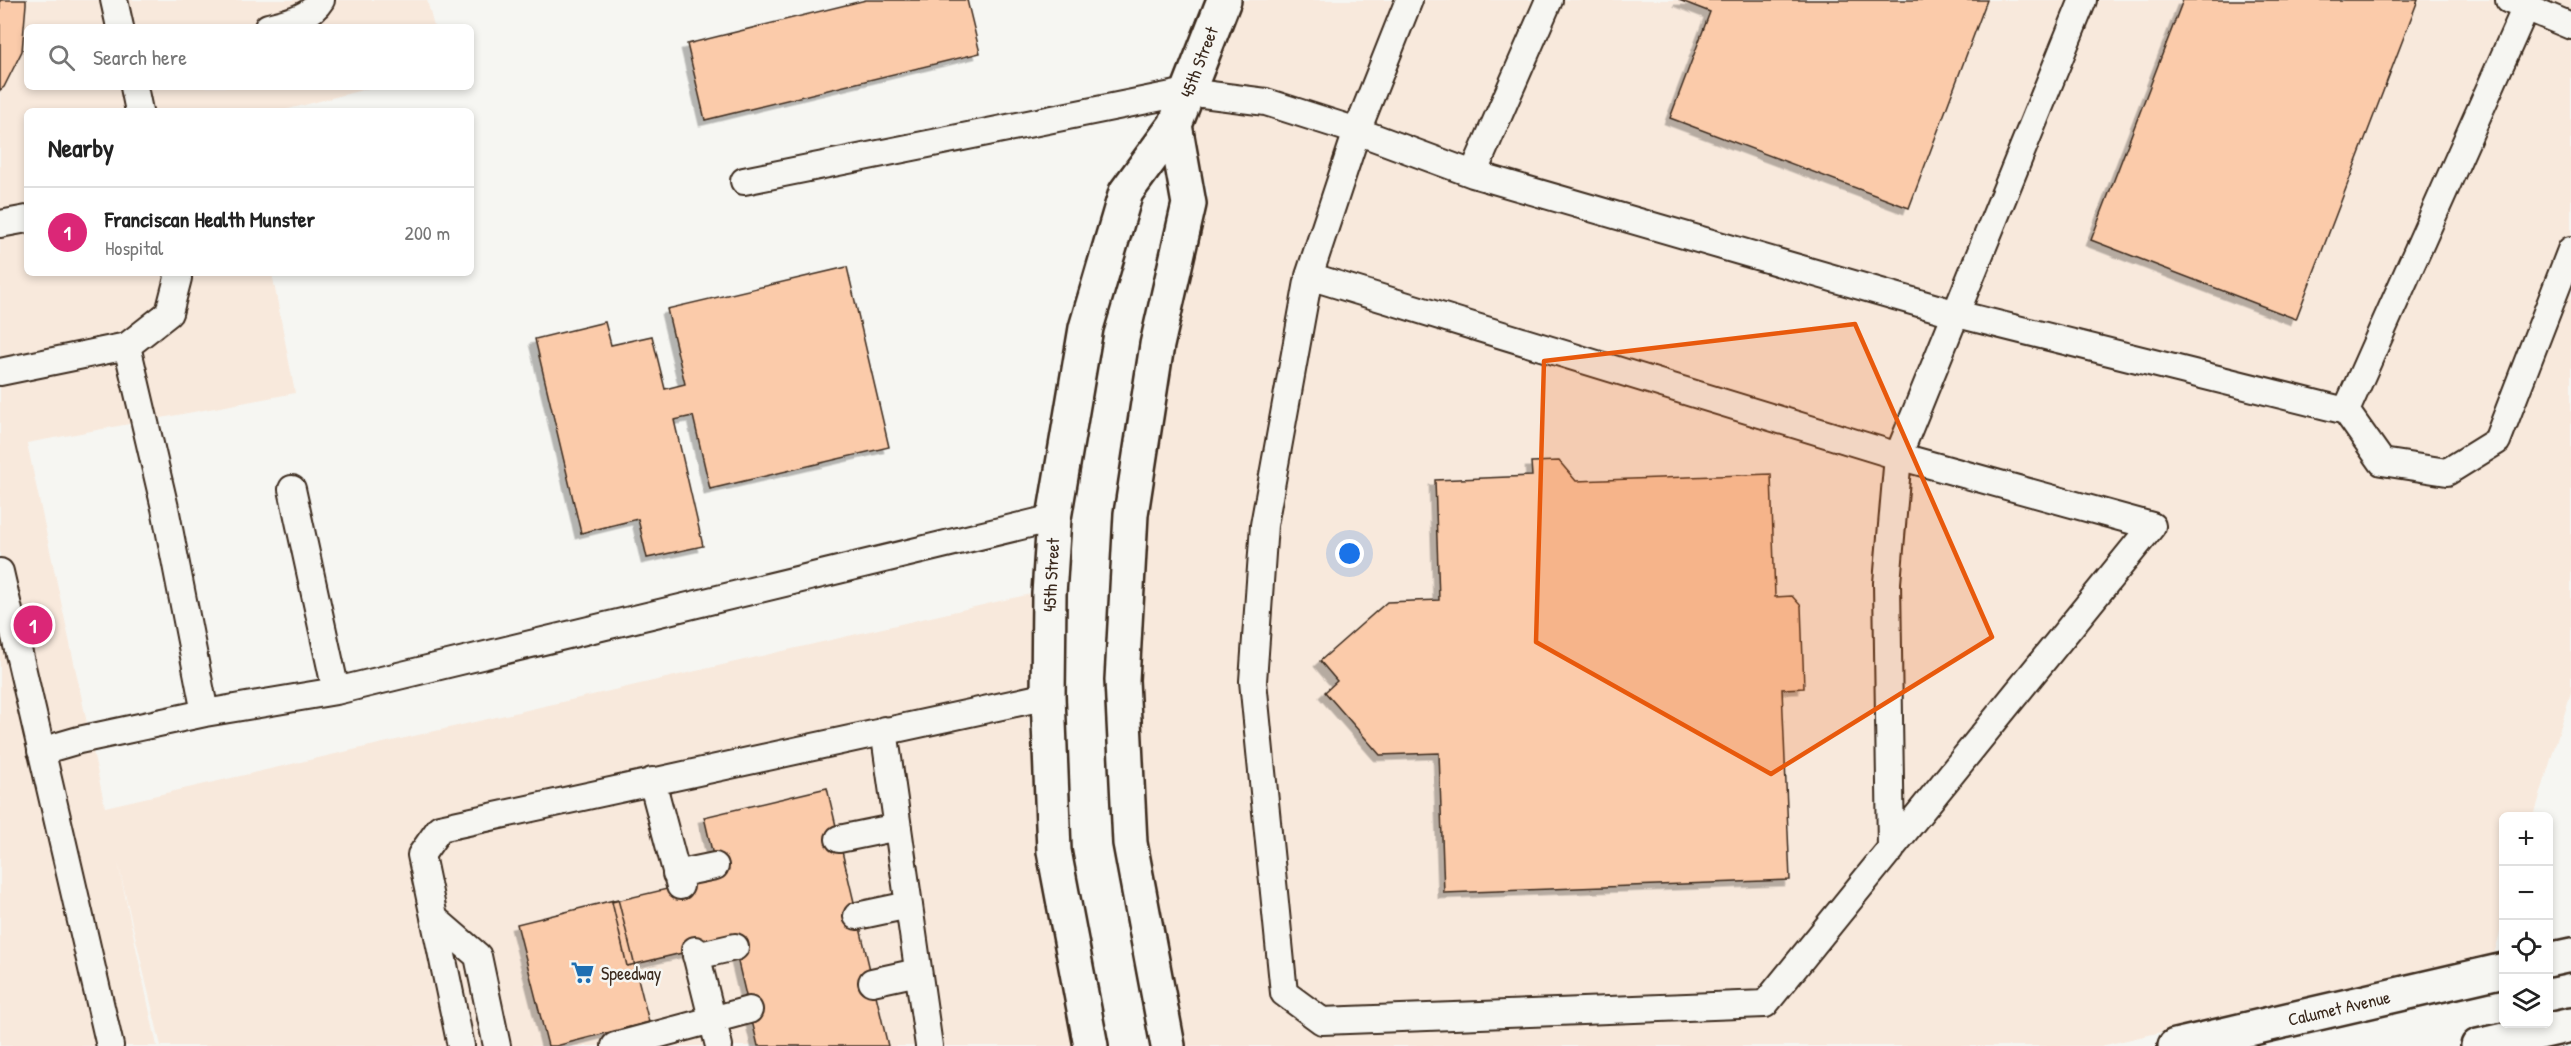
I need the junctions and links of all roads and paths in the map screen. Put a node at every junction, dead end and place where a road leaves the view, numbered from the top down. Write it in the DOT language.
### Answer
graph roads {
  1 [pos="114,0"];
  2 [pos="321,0"];
  3 [pos="1224,0"];
  4 [pos="1409,0"];
  5 [pos="1550,0"];
  6 [pos="2083,0"];
  7 [pos="2517,4"];
  8 [pos="119,24"];
  9 [pos="279,24"];
  10 [pos="2571,27"];
  11 [pos="135,90"];
  12 [pos="1187,92"];
  13 [pos="138,108"];
  14 [pos="1174,124"];
  15 [pos="1357,131"];
  16 [pos="1473,174"];
  17 [pos="744,181"];
  18 [pos="24,220"];
  19 [pos="0,224"];
  20 [pos="2571,250"];
  21 [pos="178,276"];
  22 [pos="1309,276"];
  23 [pos="1957,314"];
  24 [pos="127,346"];
  25 [pos="0,372"];
  26 [pos="2346,411"];
  27 [pos="1898,456"];
  28 [pos="292,489"];
  29 [pos="1054,518"];
  30 [pos="0,572"];
  31 [pos="7,636"];
  32 [pos="336,690"];
  33 [pos="1048,696"];
  34 [pos="205,713"];
  35 [pos="884,730"];
  36 [pos="41,751"];
  37 [pos="652,781"];
  38 [pos="898,827"];
  39 [pos="839,839"];
  40 [pos="1892,850"];
  41 [pos="715,866"];
  42 [pos="909,905"];
  43 [pos="857,916"];
  44 [pos="434,918"];
  45 [pos="735,947"];
  46 [pos="2571,955"];
  47 [pos="2553,959"];
  48 [pos="2499,971"];
  49 [pos="918,972"];
  50 [pos="872,982"];
  51 [pos="749,1010"];
  52 [pos="712,1018"];
  53 [pos="2571,1024"];
  54 [pos="925,1045"];
  55 [pos="110,1046"];
  56 [pos="461,1046"];
  57 [pos="497,1046"];
  58 [pos="615,1046"];
  59 [pos="719,1046"];
  60 [pos="1091,1046"];
  61 [pos="1168,1046"];
  62 [pos="2175,1046"];
  63 [pos="2478,1046"];
  1 -- 8 [label="lane"];
  2 -- 9 [label="lane"];
  3 -- 12 [label="main road, 45th Street"];
  4 -- 15 [label="lane"];
  5 -- 16 [label="lane"];
  6 -- 23 [label="lane"];
  7 -- 10 [label="lane"];
  7 -- 26 [label="lane"];
  11 -- 13 [label="lane"];
  12 -- 14 [label="main road, 45th Street"];
  12 -- 15 [label="lane"];
  12 -- 17 [label="lane"];
  14 -- 29 [label="main road, 45th Street"];
  14 -- 61 [label="main road"];
  15 -- 16 [label="lane"];
  15 -- 22 [label="lane"];
  16 -- 23 [label="lane"];
  18 -- 19 [label="lane"];
  20 -- 26 [label="lane"];
  21 -- 24 [label="lane"];
  22 -- 27 [label="lane"];
  22 -- 40 [label="lane"];
  23 -- 26 [label="lane"];
  23 -- 27 [label="lane"];
  24 -- 25 [label="lane"];
  24 -- 34 [label="lane"];
  27 -- 40 [label="lane"];
  27 -- 40 [label="lane"];
  28 -- 32 [label="lane"];
  29 -- 32 [label="lane"];
  29 -- 33 [label="main road, 45th Street"];
  30 -- 31 [label="lane"];
  31 -- 36 [label="lane"];
  32 -- 34 [label="lane"];
  33 -- 35 [label="lane"];
  33 -- 60 [label="main road, 45th Street"];
  34 -- 36 [label="lane"];
  35 -- 37 [label="lane"];
  35 -- 38 [label="lane"];
  36 -- 55 [label="lane"];
  37 -- 41 [label="lane"];
  37 -- 44 [label="lane"];
  38 -- 39 [label="lane"];
  38 -- 42 [label="lane"];
  42 -- 43 [label="lane"];
  42 -- 49 [label="lane"];
  44 -- 56 [label="lane"];
  44 -- 57 [label="lane"];
  45 -- 52 [label="lane"];
  46 -- 47 [label="main road"];
  48 -- 62 [label="main road, Calumet Avenue"];
  49 -- 50 [label="lane"];
  49 -- 54 [label="lane"];
  51 -- 52 [label="lane"];
  52 -- 58 [label="lane"];
  52 -- 59 [label="lane"];
  53 -- 63 [label="main road"];
}
